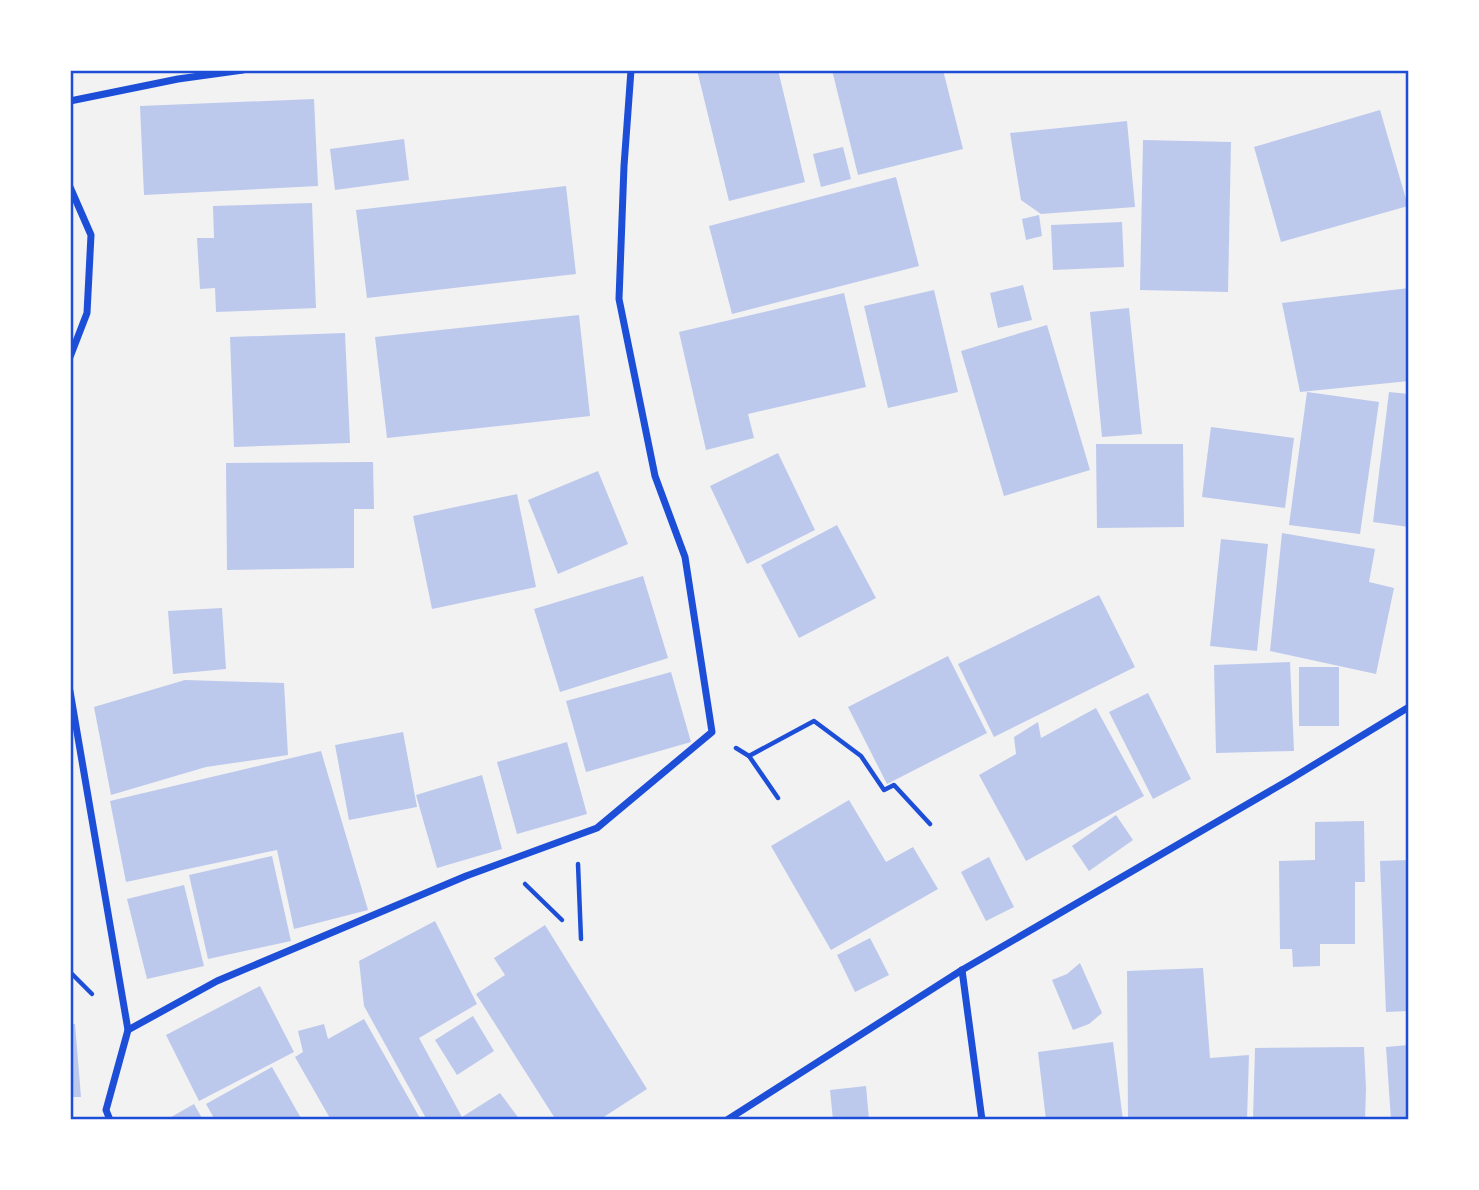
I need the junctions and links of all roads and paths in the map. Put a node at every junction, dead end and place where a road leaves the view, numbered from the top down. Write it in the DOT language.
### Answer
graph roads {
  1 [pos="243,70"];
  2 [pos="631,70"];
  3 [pos="70,101"];
  4 [pos="70,187"];
  5 [pos="70,356"];
  6 [pos="70,691"];
  7 [pos="1409,707"];
  8 [pos="712,732"];
  9 [pos="749,756"];
  10 [pos="778,798"];
  11 [pos="930,824"];
  12 [pos="576,835"];
  13 [pos="581,939"];
  14 [pos="962,970"];
  15 [pos="128,1030"];
  16 [pos="110,1120"];
  17 [pos="727,1120"];
  18 [pos="982,1120"];
  1 -- 3 [label="street"];
  2 -- 8 [label="street"];
  4 -- 5 [label="street"];
  6 -- 15 [label="street"];
  7 -- 14 [label="street"];
  8 -- 9 [label="path"];
  8 -- 12 [label="street"];
  9 -- 10 [label="path"];
  9 -- 11 [label="path"];
  12 -- 13 [label="path"];
  12 -- 15 [label="street"];
  14 -- 17 [label="street"];
  14 -- 18 [label="street"];
  15 -- 16 [label="street"];
}
